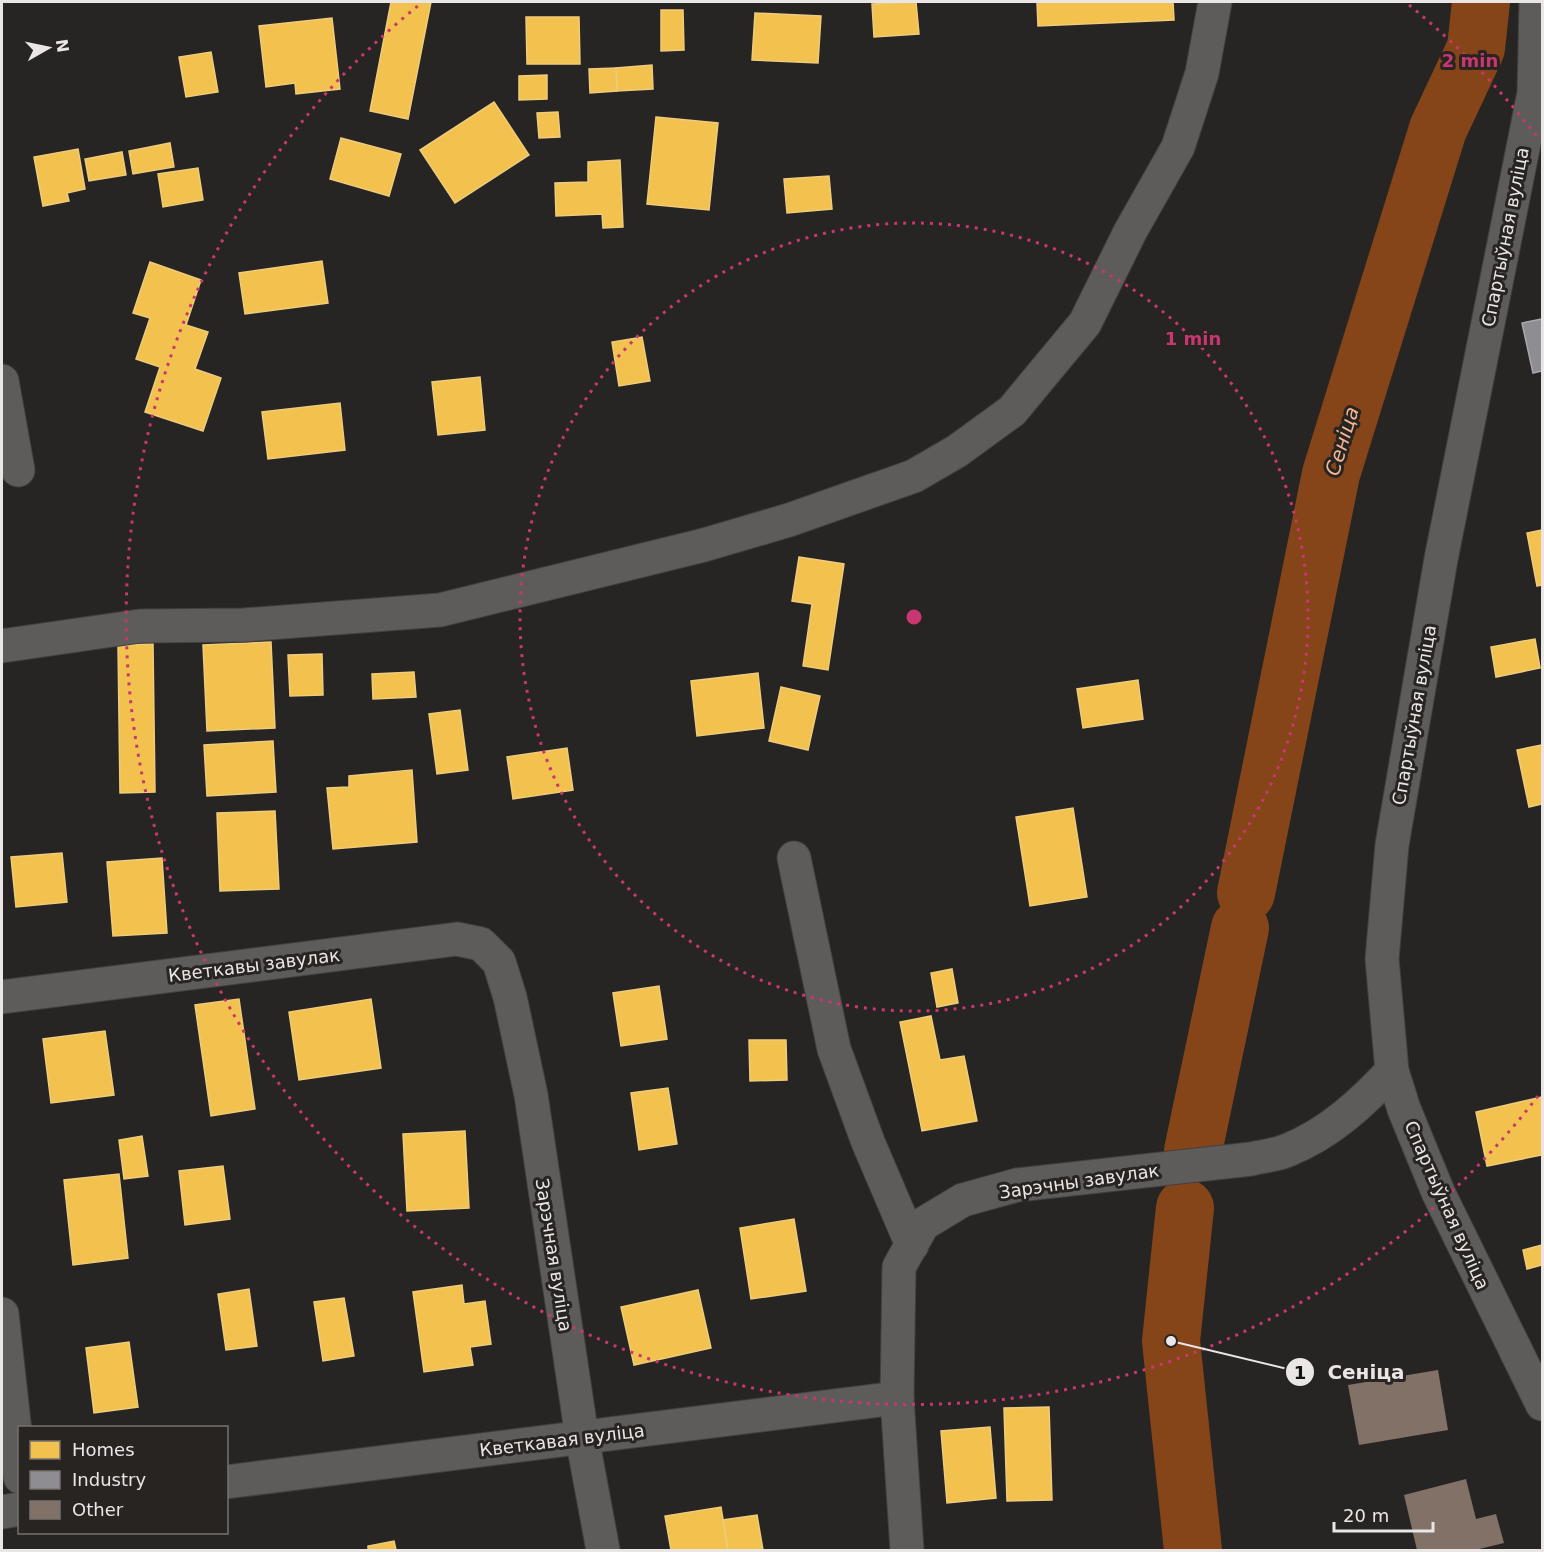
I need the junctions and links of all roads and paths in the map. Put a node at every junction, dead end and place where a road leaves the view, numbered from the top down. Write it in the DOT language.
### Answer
graph roads {
  1 [pos="1215,2"];
  2 [pos="1536,2"];
  3 [pos="2,381"];
  4 [pos="18,470"];
  5 [pos="2,646"];
  6 [pos="794,858"];
  7 [pos="499,962"];
  8 [pos="2,996"];
  9 [pos="1392,1071"];
  10 [pos="912,1245"];
  11 [pos="2,1314"];
  12 [pos="897,1398"];
  13 [pos="1542,1404"];
  14 [pos="582,1437"];
  15 [pos="18,1459"];
  16 [pos="228,1482"];
  17 [pos="18,1509"];
  18 [pos="2,1512"];
  19 [pos="603,1551"];
  20 [pos="907,1551"];
  1 -- 5 [label="street"];
  2 -- 9 [label="street, Спартыўная вуліца"];
  3 -- 4 [label="street"];
  6 -- 10 [label="street"];
  7 -- 8 [label="street, Кветкавы завулак"];
  7 -- 14 [label="street, Зарэчная вуліца"];
  9 -- 10 [label="street, Зарэчны завулак"];
  9 -- 13 [label="street, Спартыўная вуліца"];
  10 -- 12 [label="street, Зарэчны завулак"];
  11 -- 15 [label="street"];
  12 -- 14 [label="street, Кветкавая вуліца"];
  12 -- 20 [label="street, Зарэчны завулак"];
  14 -- 16 [label="street, Кветкавая вуліца"];
  14 -- 19 [label="street, Зарэчная вуліца"];
  17 -- 18 [label="street"];
}
